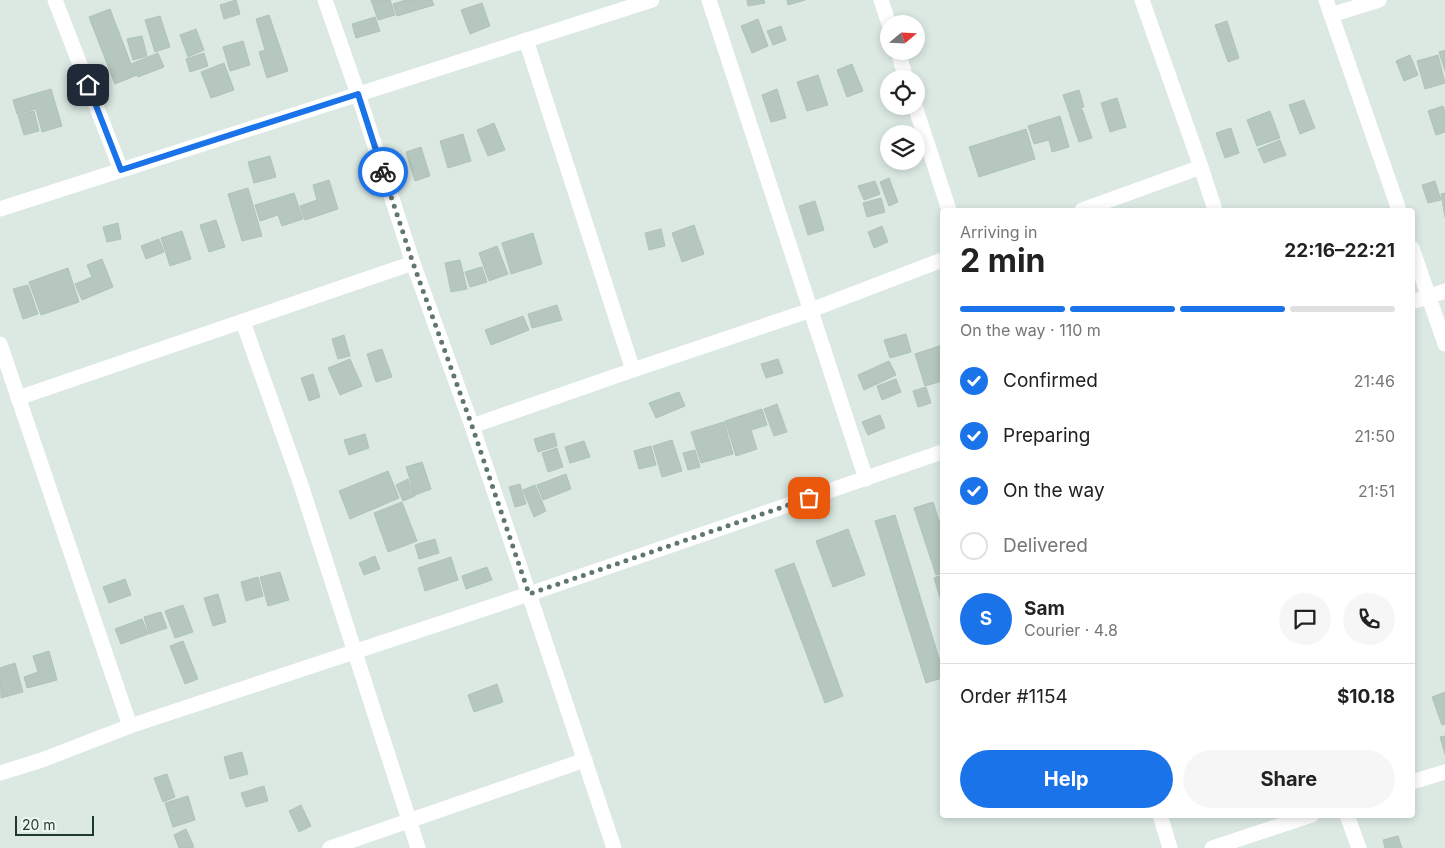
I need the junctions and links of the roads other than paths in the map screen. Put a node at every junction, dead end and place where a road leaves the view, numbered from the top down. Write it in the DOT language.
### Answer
graph roads {
  1 [pos="55,0"];
  2 [pos="325,0"];
  3 [pos="652,0"];
  4 [pos="709,0"];
  5 [pos="881,0"];
  6 [pos="1142,0"];
  7 [pos="1326,0"];
  8 [pos="1379,0"];
  9 [pos="886,15"];
  10 [pos="1331,15"];
  11 [pos="526,40"];
  12 [pos="358,94"];
  13 [pos="918,115"];
  14 [pos="1201,167"];
  15 [pos="121,170"];
  16 [pos="948,208"];
  17 [pos="1088,208"];
  18 [pos="1214,208"];
  19 [pos="1398,208"];
  20 [pos="0,209"];
  21 [pos="1415,256"];
  22 [pos="940,261"];
  23 [pos="413,263"];
  24 [pos="1445,291"];
  25 [pos="1429,296"];
  26 [pos="1415,301"];
  27 [pos="811,310"];
  28 [pos="243,322"];
  29 [pos="0,344"];
  30 [pos="1445,344"];
  31 [pos="633,370"];
  32 [pos="18,398"];
  33 [pos="472,426"];
  34 [pos="940,453"];
  35 [pos="866,479"];
  36 [pos="529,594"];
  37 [pos="356,652"];
  38 [pos="130,726"];
  39 [pos="585,760"];
  40 [pos="1445,772"];
  41 [pos="0,773"];
  42 [pos="1415,781"];
  43 [pos="1161,818"];
  44 [pos="1303,818"];
  45 [pos="1348,818"];
  46 [pos="409,820"];
  47 [pos="330,848"];
  48 [pos="418,848"];
  49 [pos="614,848"];
  50 [pos="1170,848"];
  51 [pos="1212,848"];
  52 [pos="1359,848"];
  1 -- 15 [label="street"];
  2 -- 12 [label="street"];
  3 -- 11 [label="street"];
  4 -- 27 [label="street"];
  5 -- 9 [label="street"];
  6 -- 14 [label="street"];
  7 -- 10 [label="street"];
  8 -- 10 [label="street"];
  10 -- 19 [label="street"];
  11 -- 12 [label="street"];
  11 -- 31 [label="street"];
  12 -- 15 [label="street"];
  12 -- 23 [label="street"];
  13 -- 16 [label="street"];
  14 -- 17 [label="street"];
  14 -- 18 [label="street"];
  15 -- 20 [label="street"];
  21 -- 25 [label="street"];
  22 -- 27 [label="street"];
  23 -- 28 [label="street"];
  23 -- 33 [label="street"];
  24 -- 25 [label="street"];
  25 -- 26 [label="street"];
  25 -- 30 [label="street"];
  27 -- 31 [label="street"];
  27 -- 35 [label="street"];
  28 -- 32 [label="street"];
  28 -- 37 [label="street"];
  29 -- 32 [label="street"];
  31 -- 33 [label="street"];
  32 -- 38 [label="street"];
  33 -- 36 [label="street"];
  34 -- 35 [label="street"];
  35 -- 36 [label="street"];
  36 -- 37 [label="street"];
  36 -- 39 [label="street"];
  37 -- 38 [label="street"];
  37 -- 46 [label="street"];
  38 -- 41 [label="street"];
  39 -- 46 [label="street"];
  39 -- 49 [label="street"];
  40 -- 42 [label="street"];
  43 -- 50 [label="street"];
  44 -- 51 [label="street"];
  45 -- 52 [label="street"];
  46 -- 47 [label="street"];
  46 -- 48 [label="street"];
}
